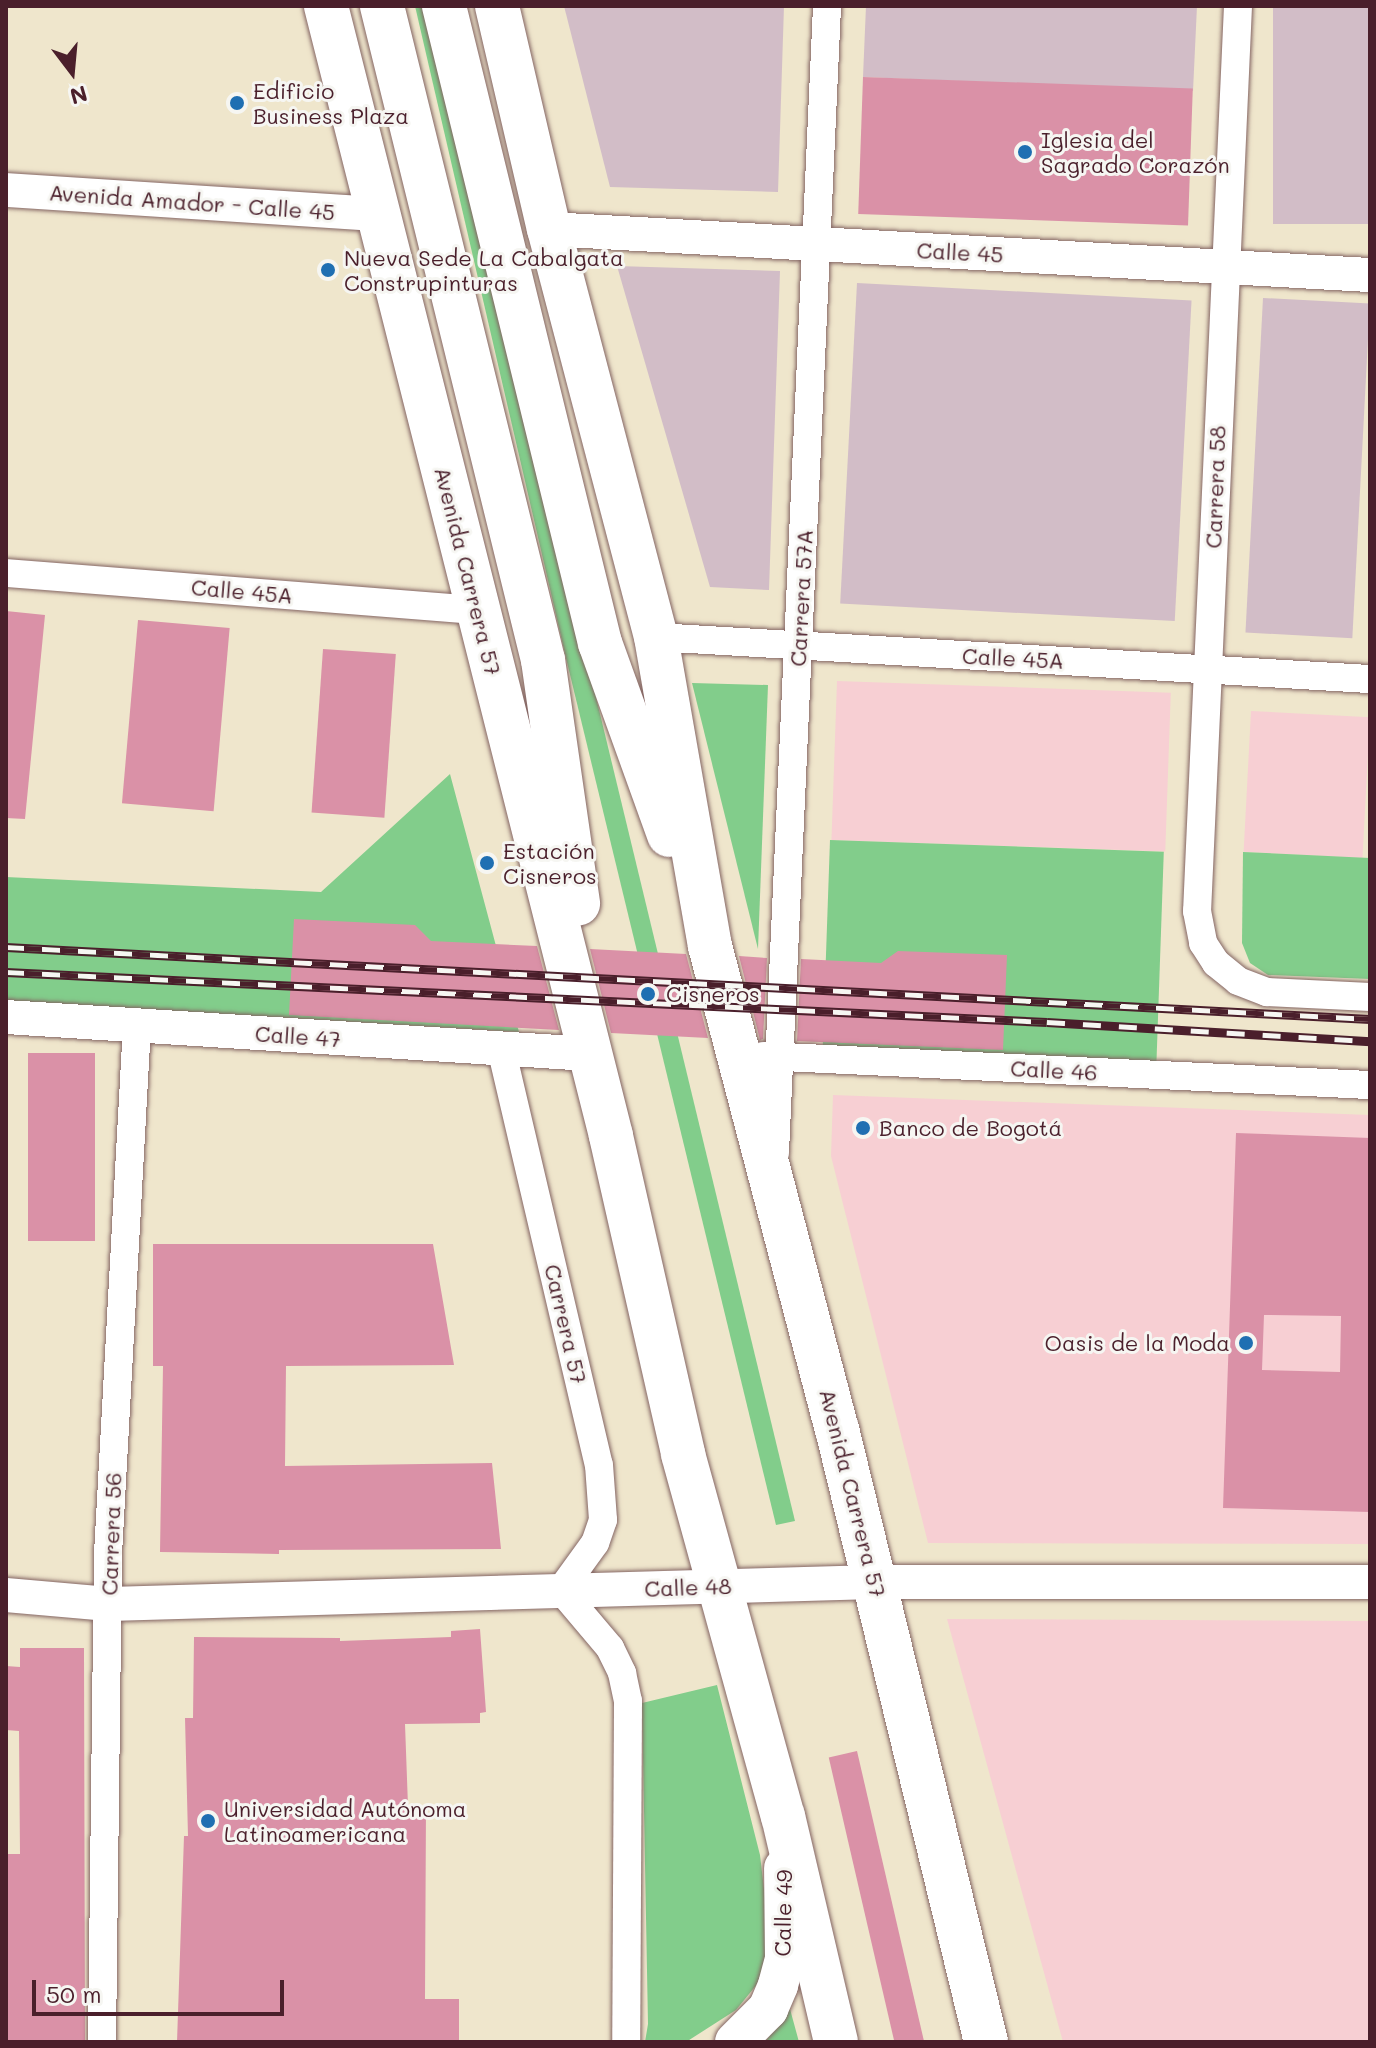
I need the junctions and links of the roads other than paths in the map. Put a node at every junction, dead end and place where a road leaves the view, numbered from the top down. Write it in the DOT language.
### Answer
graph roads {
  1 [pos="326,6"];
  2 [pos="382,6"];
  3 [pos="444,6"];
  4 [pos="497,6"];
  5 [pos="827,6"];
  6 [pos="1238,6"];
  7 [pos="6,190"];
  8 [pos="378,214"];
  9 [pos="549,229"];
  10 [pos="817,244"];
  11 [pos="1225,267"];
  12 [pos="1370,275"];
  13 [pos="6,573"];
  14 [pos="478,610"];
  15 [pos="656,637"];
  16 [pos="799,645"];
  17 [pos="1207,669"];
  18 [pos="1370,679"];
  19 [pos="710,946"];
  20 [pos="1370,997"];
  21 [pos="6,1017"];
  22 [pos="137,1026"];
  23 [pos="501,1048"];
  24 [pos="590,1054"];
  25 [pos="759,1056"];
  26 [pos="1370,1085"];
  27 [pos="611,1136"];
  28 [pos="875,1582"];
  29 [pos="1370,1582"];
  30 [pos="720,1586"];
  31 [pos="561,1590"];
  32 [pos="6,1595"];
  33 [pos="109,1604"];
  34 [pos="783,1816"];
  35 [pos="102,2042"];
  36 [pos="626,2042"];
  37 [pos="735,2042"];
  38 [pos="836,2042"];
  39 [pos="986,2042"];
  1 -- 8 [label="main road, Avenida Carrera 57"];
  2 -- 27 [label="main road, Avenida Carrera 57"];
  3 -- 19 [label="main road, Avenida Carrera 57"];
  4 -- 9 [label="main road, Avenida Carrera 57"];
  5 -- 10 [label="street, Carrera 57A"];
  6 -- 11 [label="street, Carrera 58"];
  7 -- 8 [label="street, Avenida Amador - Calle 45"];
  8 -- 14 [label="main road, Avenida Carrera 57"];
  9 -- 10 [label="street, Calle 45"];
  9 -- 15 [label="main road, Avenida Carrera 57"];
  10 -- 11 [label="street, Calle 45"];
  10 -- 16 [label="street, Carrera 57A"];
  11 -- 12 [label="street, Calle 45"];
  11 -- 17 [label="street, Carrera 58"];
  13 -- 14 [label="street, Calle 45A"];
  14 -- 24 [label="main road, Avenida Carrera 57"];
  15 -- 16 [label="street, Calle 45A"];
  15 -- 19 [label="main road, Avenida Carrera 57"];
  16 -- 17 [label="street, Calle 45A"];
  16 -- 25 [label="street, Carrera 57A"];
  17 -- 18 [label="street, Calle 45A"];
  17 -- 20 [label="street, Carrera 58"];
  19 -- 25 [label="main road, Avenida Carrera 57"];
  21 -- 22 [label="street, Calle 47"];
  22 -- 23 [label="street, Calle 47"];
  22 -- 33 [label="street, Carrera 56"];
  23 -- 24 [label="street, Calle 47"];
  23 -- 31 [label="street, Carrera 57"];
  24 -- 27 [label="main road, Avenida Carrera 57"];
  25 -- 26 [label="street, Calle 46"];
  25 -- 28 [label="main road, Avenida Carrera 57"];
  27 -- 30 [label="main road, Avenida Carrera 57"];
  28 -- 29 [label="street, Calle 48"];
  28 -- 30 [label="street, Calle 48"];
  28 -- 39 [label="main road, Avenida Carrera 57"];
  30 -- 31 [label="street, Calle 48"];
  30 -- 34 [label="main road, Avenida Carrera 57"];
  31 -- 33 [label="street, Calle 48"];
  31 -- 36 [label="street"];
  32 -- 33 [label="street, Calle 48"];
  33 -- 35 [label="street, Carrera 56"];
  34 -- 37 [label="main road, Calle 49"];
  34 -- 38 [label="main road, Avenida Carrera 57"];
}
